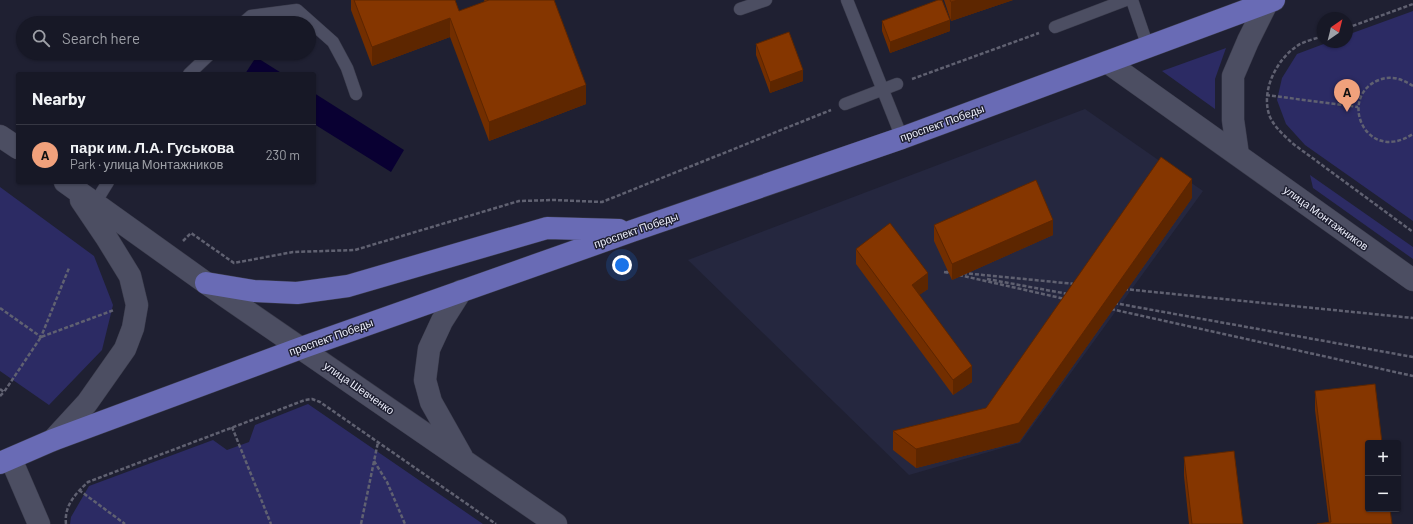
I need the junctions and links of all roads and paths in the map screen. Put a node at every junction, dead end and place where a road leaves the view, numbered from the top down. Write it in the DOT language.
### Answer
graph roads {
  1 [pos="766,0"];
  2 [pos="848,0"];
  3 [pos="1126,0"];
  4 [pos="1132,0"];
  5 [pos="1270,1"];
  6 [pos="1413,4"];
  7 [pos="740,9"];
  8 [pos="250,16"];
  9 [pos="303,16"];
  10 [pos="1353,26"];
  11 [pos="316,27"];
  12 [pos="1055,28"];
  13 [pos="1317,38"];
  14 [pos="1148,47"];
  15 [pos="204,60"];
  16 [pos="1107,62"];
  17 [pos="191,72"];
  18 [pos="897,84"];
  19 [pos="1413,86"];
  20 [pos="883,90"];
  21 [pos="356,94"];
  22 [pos="1266,95"];
  23 [pos="845,104"];
  24 [pos="1358,107"];
  25 [pos="1413,134"];
  26 [pos="0,136"];
  27 [pos="902,138"];
  28 [pos="16,147"];
  29 [pos="1238,155"];
  30 [pos="107,184"];
  31 [pos="69,185"];
  32 [pos="95,203"];
  33 [pos="632,231"];
  34 [pos="1413,232"];
  35 [pos="179,246"];
  36 [pos="69,268"];
  37 [pos="944,272"];
  38 [pos="1413,280"];
  39 [pos="206,283"];
  40 [pos="1079,285"];
  41 [pos="1119,289"];
  42 [pos="461,291"];
  43 [pos="1069,294"];
  44 [pos="1067,299"];
  45 [pos="1108,302"];
  46 [pos="0,308"];
  47 [pos="1106,308"];
  48 [pos="114,310"];
  49 [pos="1413,318"];
  50 [pos="41,336"];
  51 [pos="300,348"];
  52 [pos="1413,357"];
  53 [pos="1413,376"];
  54 [pos="0,389"];
  55 [pos="4,392"];
  56 [pos="0,396"];
  57 [pos="232,427"];
  58 [pos="53,440"];
  59 [pos="378,442"];
  60 [pos="5,461"];
  61 [pos="374,461"];
  62 [pos="465,462"];
  63 [pos="79,490"];
  64 [pos="39,524"];
  65 [pos="66,524"];
  66 [pos="125,524"];
  67 [pos="272,524"];
  68 [pos="361,524"];
  69 [pos="405,524"];
  70 [pos="496,524"];
  71 [pos="556,524"];
  1 -- 7 [label="lane"];
  2 -- 20 [label="lane"];
  3 -- 12 [label="lane"];
  4 -- 14 [label="lane"];
  5 -- 14 [label="main road, проспект Победы"];
  5 -- 29 [label="main road"];
  6 -- 10 [label="path"];
  8 -- 9 [label="lane"];
  11 -- 21 [label="lane"];
  12 -- 18 [label="path"];
  13 -- 22 [label="path"];
  14 -- 16 [label="main road, проспект Победы"];
  15 -- 17 [label="lane"];
  16 -- 27 [label="main road, проспект Победы"];
  16 -- 29 [label="main road, улица Монтажников"];
  18 -- 20 [label="lane"];
  19 -- 24 [label="path"];
  20 -- 23 [label="lane"];
  20 -- 27 [label="lane"];
  22 -- 24 [label="path"];
  22 -- 34 [label="path"];
  23 -- 35 [label="path"];
  24 -- 25 [label="path"];
  26 -- 28 [label="main road"];
  27 -- 33 [label="main road, проспект Победы"];
  29 -- 38 [label="main road, улица Монтажников"];
  30 -- 32 [label="lane"];
  31 -- 32 [label="main road, улица Шевченко"];
  31 -- 58 [label="main road"];
  32 -- 39 [label="main road, улица Шевченко"];
  33 -- 39 [label="main road"];
  33 -- 42 [label="main road, проспект Победы"];
  36 -- 50 [label="path"];
  37 -- 40 [label="path"];
  37 -- 43 [label="path"];
  37 -- 44 [label="path"];
  39 -- 51 [label="main road, улица Шевченко"];
  41 -- 49 [label="path"];
  42 -- 51 [label="main road, проспект Победы"];
  42 -- 62 [label="main road"];
  45 -- 52 [label="path"];
  46 -- 50 [label="path"];
  47 -- 53 [label="path"];
  48 -- 50 [label="path"];
  50 -- 55 [label="path"];
  51 -- 58 [label="main road, проспект Победы"];
  51 -- 62 [label="main road, улица Шевченко"];
  54 -- 55 [label="path"];
  55 -- 56 [label="path"];
  57 -- 59 [label="path"];
  57 -- 63 [label="path"];
  57 -- 67 [label="path"];
  58 -- 60 [label="main road, проспект Победы"];
  59 -- 61 [label="path"];
  59 -- 70 [label="path"];
  60 -- 64 [label="main road"];
  61 -- 68 [label="path"];
  61 -- 69 [label="path"];
  62 -- 71 [label="main road, улица Шевченко"];
  63 -- 65 [label="path"];
  63 -- 66 [label="path"];
}
